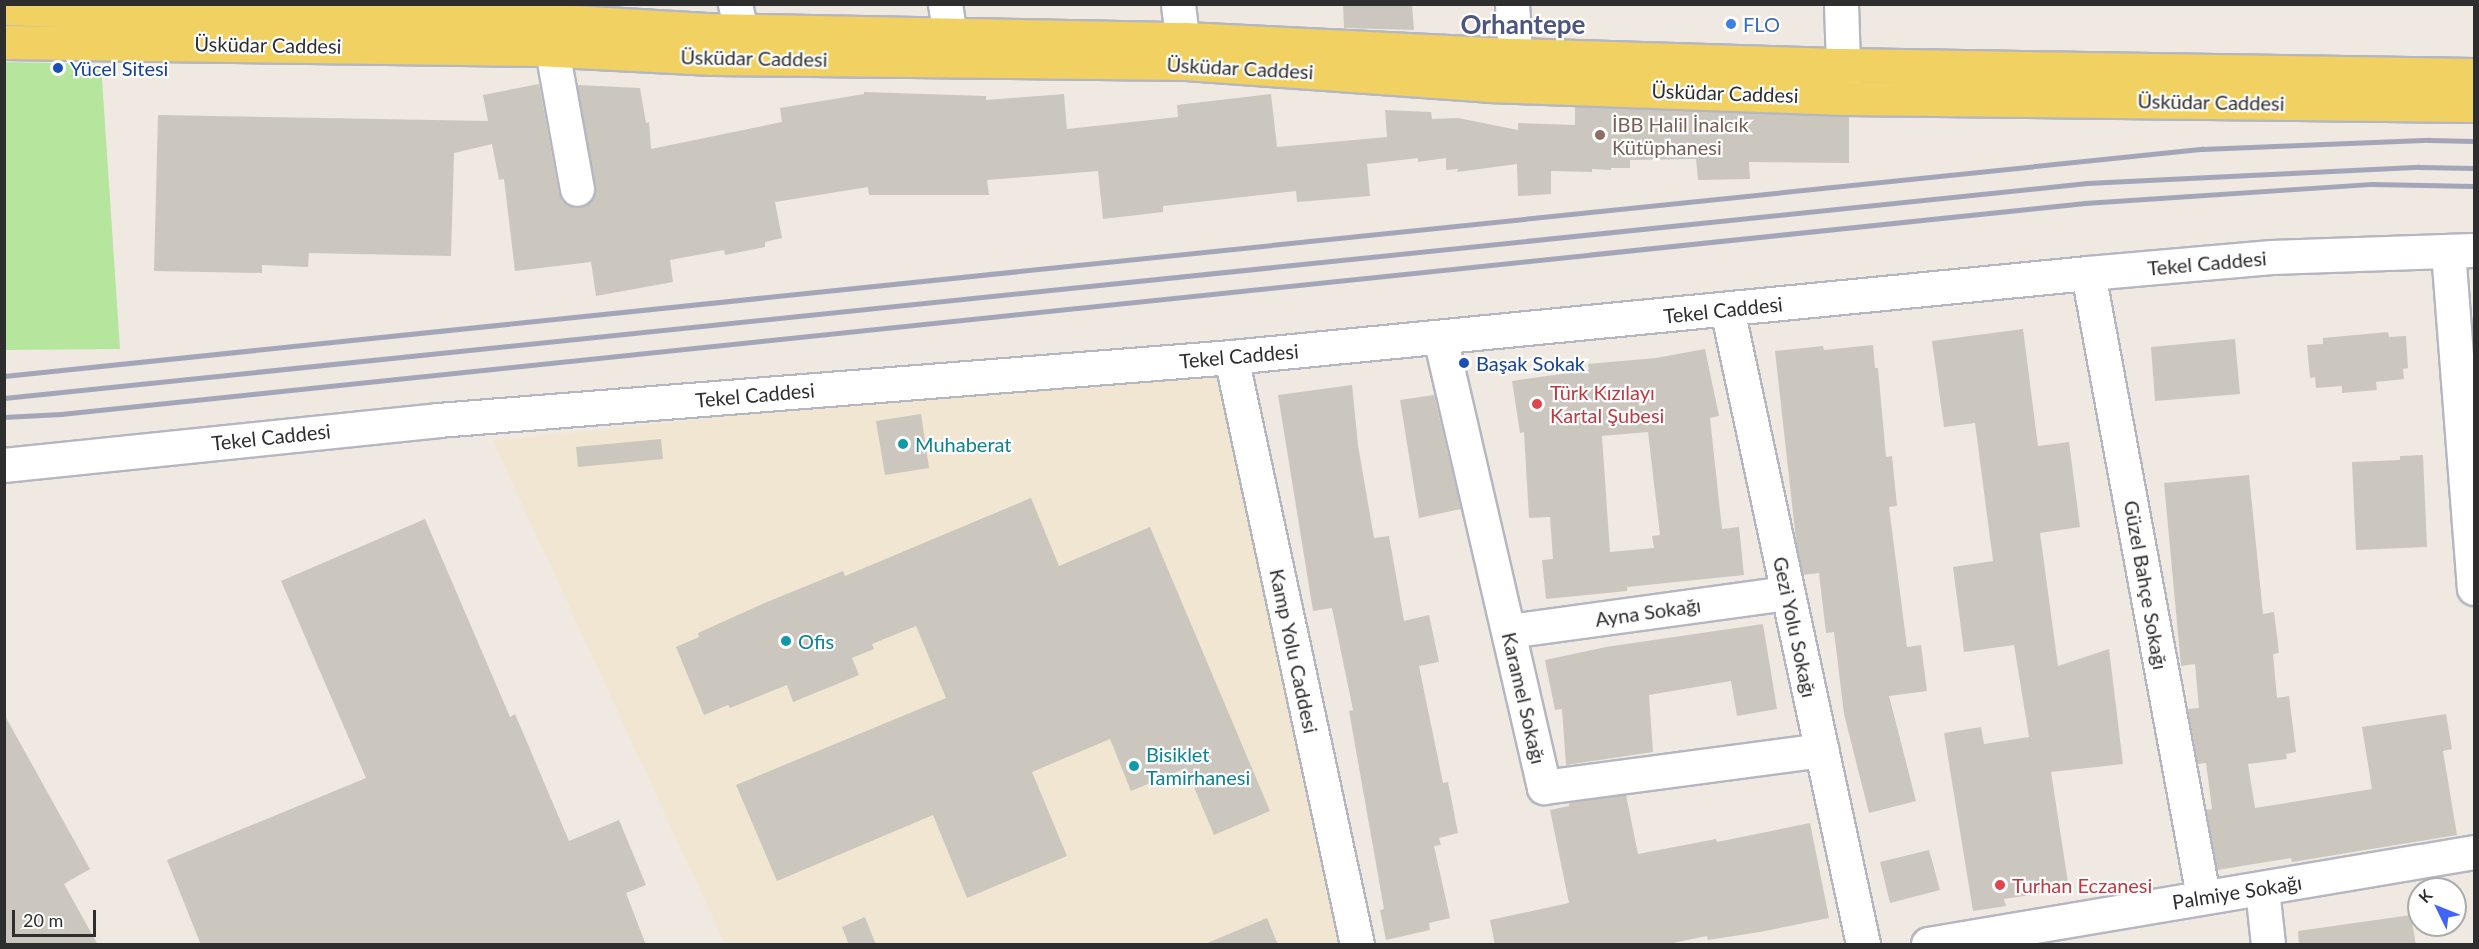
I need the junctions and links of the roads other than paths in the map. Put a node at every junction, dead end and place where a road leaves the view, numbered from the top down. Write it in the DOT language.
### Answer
graph roads {
  1 [pos="1178,4"];
  2 [pos="1512,4"];
  3 [pos="1841,4"];
  4 [pos="4,8"];
  5 [pos="537,12"];
  6 [pos="948,19"];
  7 [pos="741,31"];
  8 [pos="4,42"];
  9 [pos="552,50"];
  10 [pos="1185,51"];
  11 [pos="1842,65"];
  12 [pos="1516,71"];
  13 [pos="2475,75"];
  14 [pos="1845,98"];
  15 [pos="2475,105"];
  16 [pos="577,189"];
  17 [pos="2461,250"];
  18 [pos="2088,273"];
  19 [pos="1727,309"];
  20 [pos="1440,337"];
  21 [pos="1231,357"];
  22 [pos="4,465"];
  23 [pos="2475,588"];
  24 [pos="1787,593"];
  25 [pos="1509,631"];
  26 [pos="1822,750"];
  27 [pos="2475,852"];
  28 [pos="2262,889"];
  29 [pos="2204,896"];
  30 [pos="1357,945"];
  31 [pos="1863,945"];
  32 [pos="1928,945"];
  33 [pos="2268,945"];
  1 -- 10 [label="street"];
  2 -- 12 [label="street"];
  3 -- 11 [label="street"];
  4 -- 5 [label="main road, Üsküdar Caddesi"];
  5 -- 7 [label="main road, Üsküdar Caddesi"];
  6 -- 7 [label="main road, Üsküdar Caddesi"];
  6 -- 10 [label="main road, Üsküdar Caddesi"];
  7 -- 9 [label="main road, Üsküdar Caddesi"];
  7 -- 10 [label="main road, Üsküdar Caddesi"];
  8 -- 9 [label="main road, Üsküdar Caddesi"];
  9 -- 16 [label="street"];
  10 -- 12 [label="main road, Üsküdar Caddesi"];
  11 -- 12 [label="main road, Üsküdar Caddesi"];
  11 -- 13 [label="main road, Üsküdar Caddesi"];
  11 -- 14 [label="street"];
  12 -- 14 [label="main road, Üsküdar Caddesi"];
  14 -- 15 [label="main road, Üsküdar Caddesi"];
  17 -- 18 [label="street, Tekel Caddesi"];
  17 -- 23 [label="street"];
  18 -- 19 [label="street, Tekel Caddesi"];
  18 -- 29 [label="street, Güzel Bahçe Sokağı"];
  19 -- 20 [label="street, Tekel Caddesi"];
  19 -- 24 [label="street, Gezi Yolu Sokağı"];
  20 -- 21 [label="street, Tekel Caddesi"];
  20 -- 25 [label="street, Karamel Sokağı"];
  21 -- 22 [label="street, Tekel Caddesi"];
  21 -- 30 [label="street, Kamp Yolu Caddesi"];
  24 -- 25 [label="street, Ayna Sokağı"];
  24 -- 26 [label="street, Gezi Yolu Sokağı"];
  25 -- 26 [label="street, Karamel Sokağı"];
  26 -- 31 [label="street, Gezi Yolu Sokağı"];
  27 -- 28 [label="street, Palmiye Sokağı"];
  28 -- 29 [label="street, Palmiye Sokağı"];
  28 -- 33 [label="street"];
  29 -- 32 [label="street, Palmiye Sokağı"];
}
